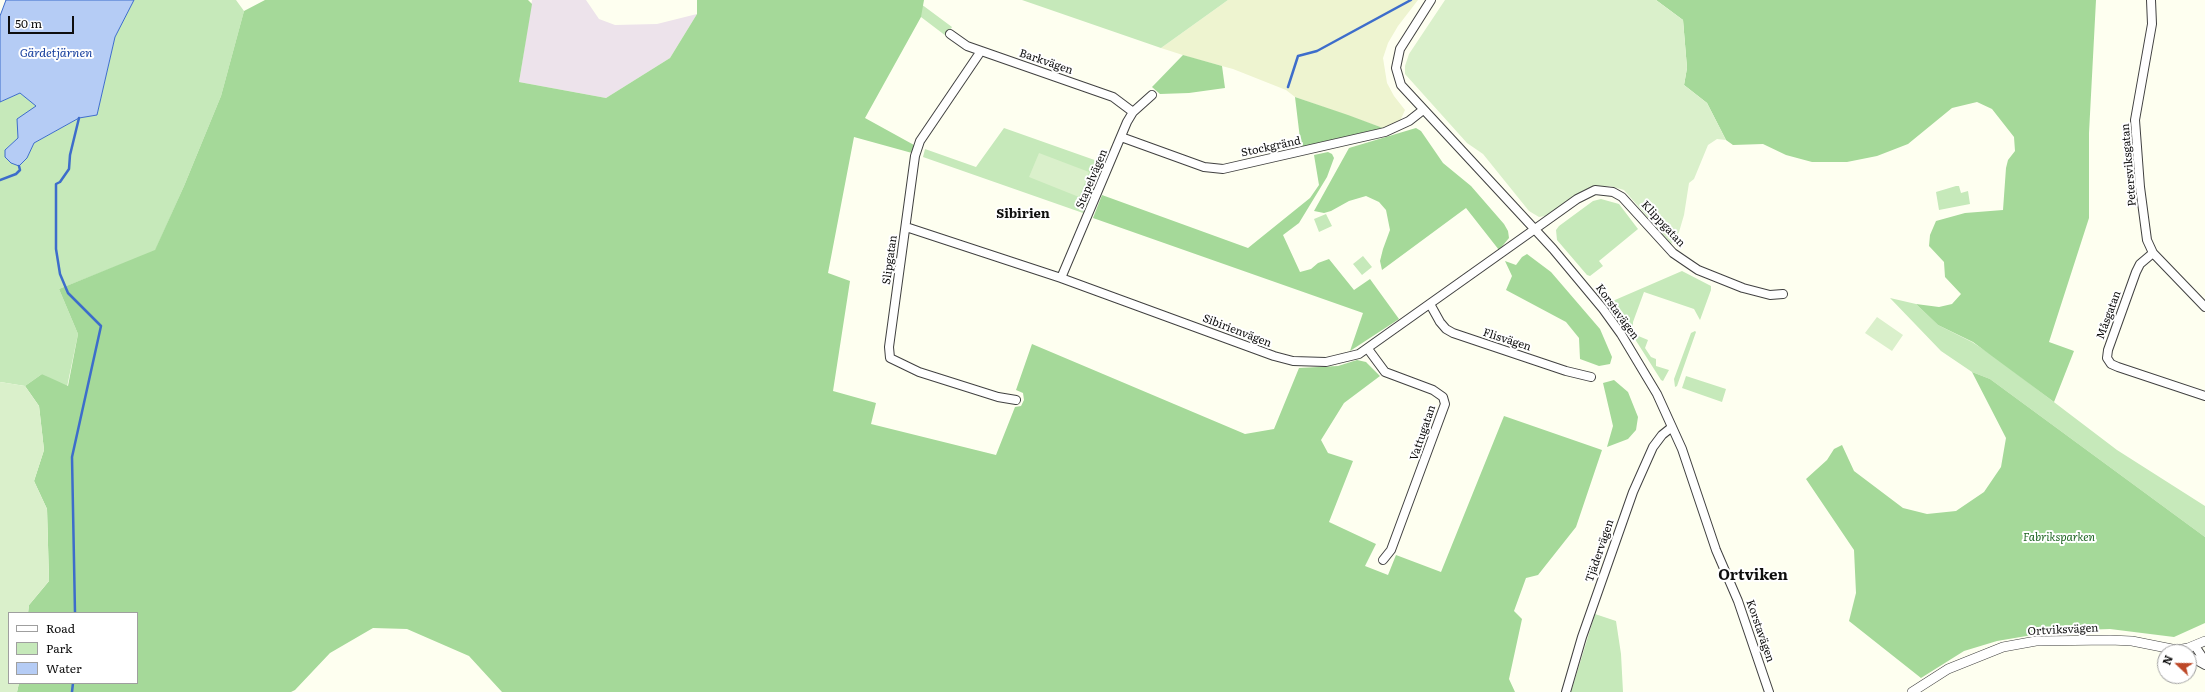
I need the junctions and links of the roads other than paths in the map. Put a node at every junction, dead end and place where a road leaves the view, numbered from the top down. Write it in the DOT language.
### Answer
graph roads {
  1 [pos="1431,0"];
  2 [pos="2151,0"];
  3 [pos="950,34"];
  4 [pos="981,51"];
  5 [pos="1152,95"];
  6 [pos="1423,110"];
  7 [pos="1133,112"];
  8 [pos="1121,137"];
  9 [pos="906,227"];
  10 [pos="1535,228"];
  11 [pos="2153,253"];
  12 [pos="1061,278"];
  13 [pos="1783,294"];
  14 [pos="1430,304"];
  15 [pos="2205,307"];
  16 [pos="1368,348"];
  17 [pos="1591,377"];
  18 [pos="2205,396"];
  19 [pos="1016,400"];
  20 [pos="1672,427"];
  21 [pos="1383,560"];
  22 [pos="2157,646"];
  23 [pos="2197,649"];
  24 [pos="2205,661"];
  25 [pos="1566,692"];
  26 [pos="1769,692"];
  27 [pos="1912,692"];
  1 -- 6 [label="street, Korstavägen"];
  2 -- 11 [label="street, Petersviksgatan"];
  3 -- 4 [label="street, Barkvägen"];
  4 -- 7 [label="street, Barkvägen"];
  4 -- 9 [label="street, Slipgatan"];
  5 -- 7 [label="street, Stapelvägen"];
  6 -- 8 [label="street, Stockgränd"];
  6 -- 10 [label="street, Korstavägen"];
  7 -- 8 [label="street, Stapelvägen"];
  8 -- 12 [label="street, Stapelvägen"];
  9 -- 12 [label="street, Sibirienvägen"];
  9 -- 19 [label="street, Slipgatan"];
  10 -- 13 [label="street, Klippgatan"];
  10 -- 14 [label="street, Sibirienvägen"];
  10 -- 20 [label="street, Korstavägen"];
  11 -- 15 [label="street, Petersviksgatan"];
  11 -- 18 [label="street, Måsgatan"];
  12 -- 16 [label="street, Sibirienvägen"];
  14 -- 16 [label="street, Sibirienvägen"];
  14 -- 17 [label="street, Flisvägen"];
  16 -- 21 [label="street, Vattugatan"];
  20 -- 25 [label="street, Tjädervägen"];
  20 -- 26 [label="street, Korstavägen"];
  22 -- 27 [label="street, Ortviksvägen"];
  23 -- 24 [label="street"];
}
